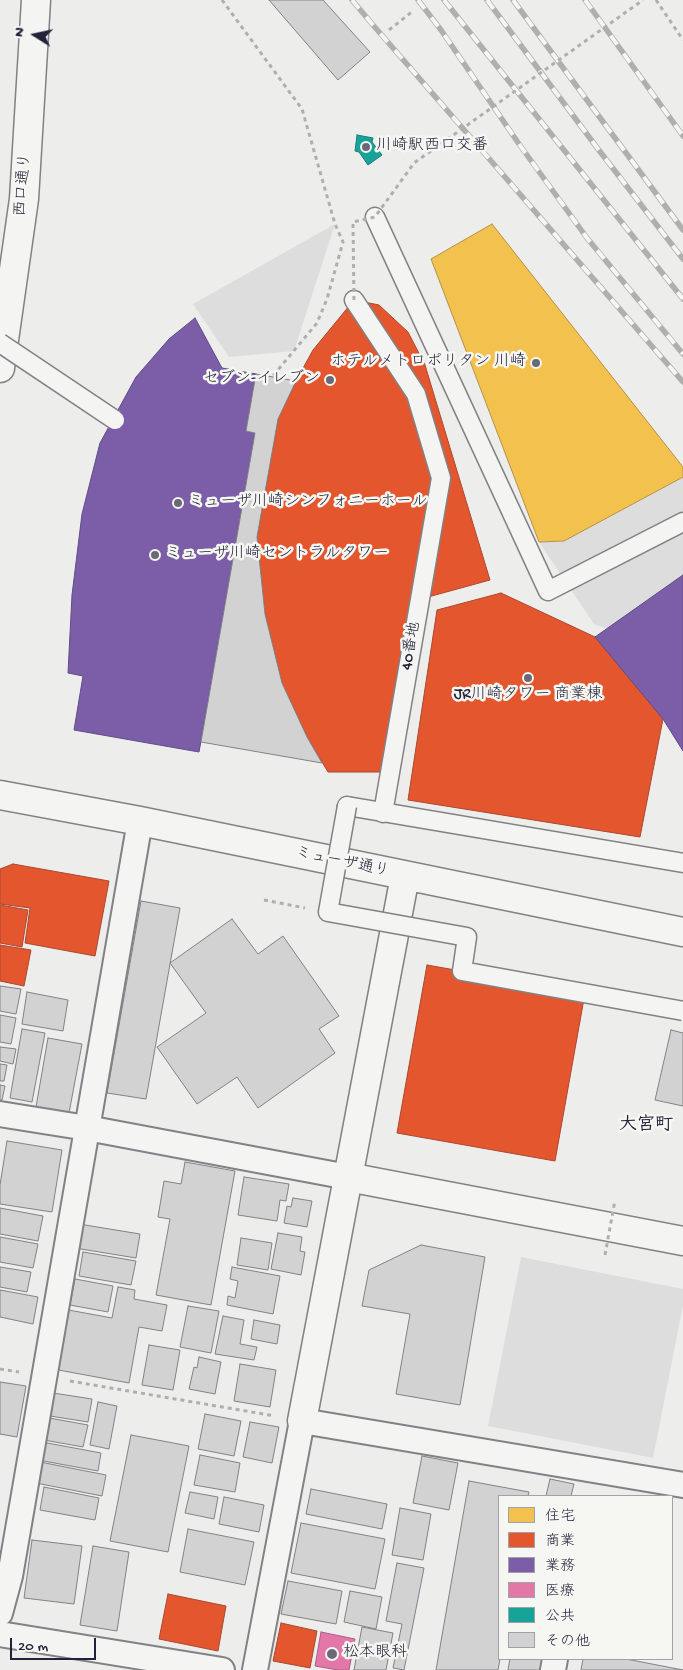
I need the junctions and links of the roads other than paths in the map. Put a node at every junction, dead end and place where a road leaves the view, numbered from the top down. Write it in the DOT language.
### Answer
graph roads {
  1 [pos="36,0"];
  2 [pos="375,217"];
  3 [pos="354,300"];
  4 [pos="0,344"];
  5 [pos="0,368"];
  6 [pos="114,420"];
  7 [pos="683,522"];
  8 [pos="0,795"];
  9 [pos="383,813"];
  10 [pos="140,821"];
  11 [pos="683,863"];
  12 [pos="405,876"];
  13 [pos="561,907"];
  14 [pos="683,913"];
  15 [pos="683,932"];
  16 [pos="683,949"];
  17 [pos="683,1011"];
  18 [pos="0,1114"];
  19 [pos="87,1128"];
  20 [pos="348,1177"];
  21 [pos="683,1241"];
  22 [pos="302,1421"];
  23 [pos="683,1485"];
  24 [pos="0,1614"];
  25 [pos="0,1634"];
  26 [pos="222,1670"];
  27 [pos="255,1670"];
  1 -- 5 [label="street, 西口通り"];
  2 -- 7 [label="street"];
  3 -- 9 [label="street, 40番地"];
  4 -- 6 [label="street, bridge"];
  8 -- 10 [label="street, ミューザ通り"];
  9 -- 11 [label="street"];
  9 -- 17 [label="street, bridge"];
  10 -- 12 [label="street, ミューザ通り"];
  10 -- 19 [label="street"];
  12 -- 13 [label="street, ミューザ通り"];
  12 -- 20 [label="street"];
  13 -- 14 [label="street"];
  13 -- 15 [label="street, ミューザ通り"];
  13 -- 16 [label="street"];
  18 -- 19 [label="street"];
  19 -- 20 [label="street"];
  19 -- 24 [label="street"];
  20 -- 21 [label="street"];
  20 -- 22 [label="street"];
  22 -- 23 [label="street"];
  22 -- 27 [label="street"];
  25 -- 26 [label="street"];
}
